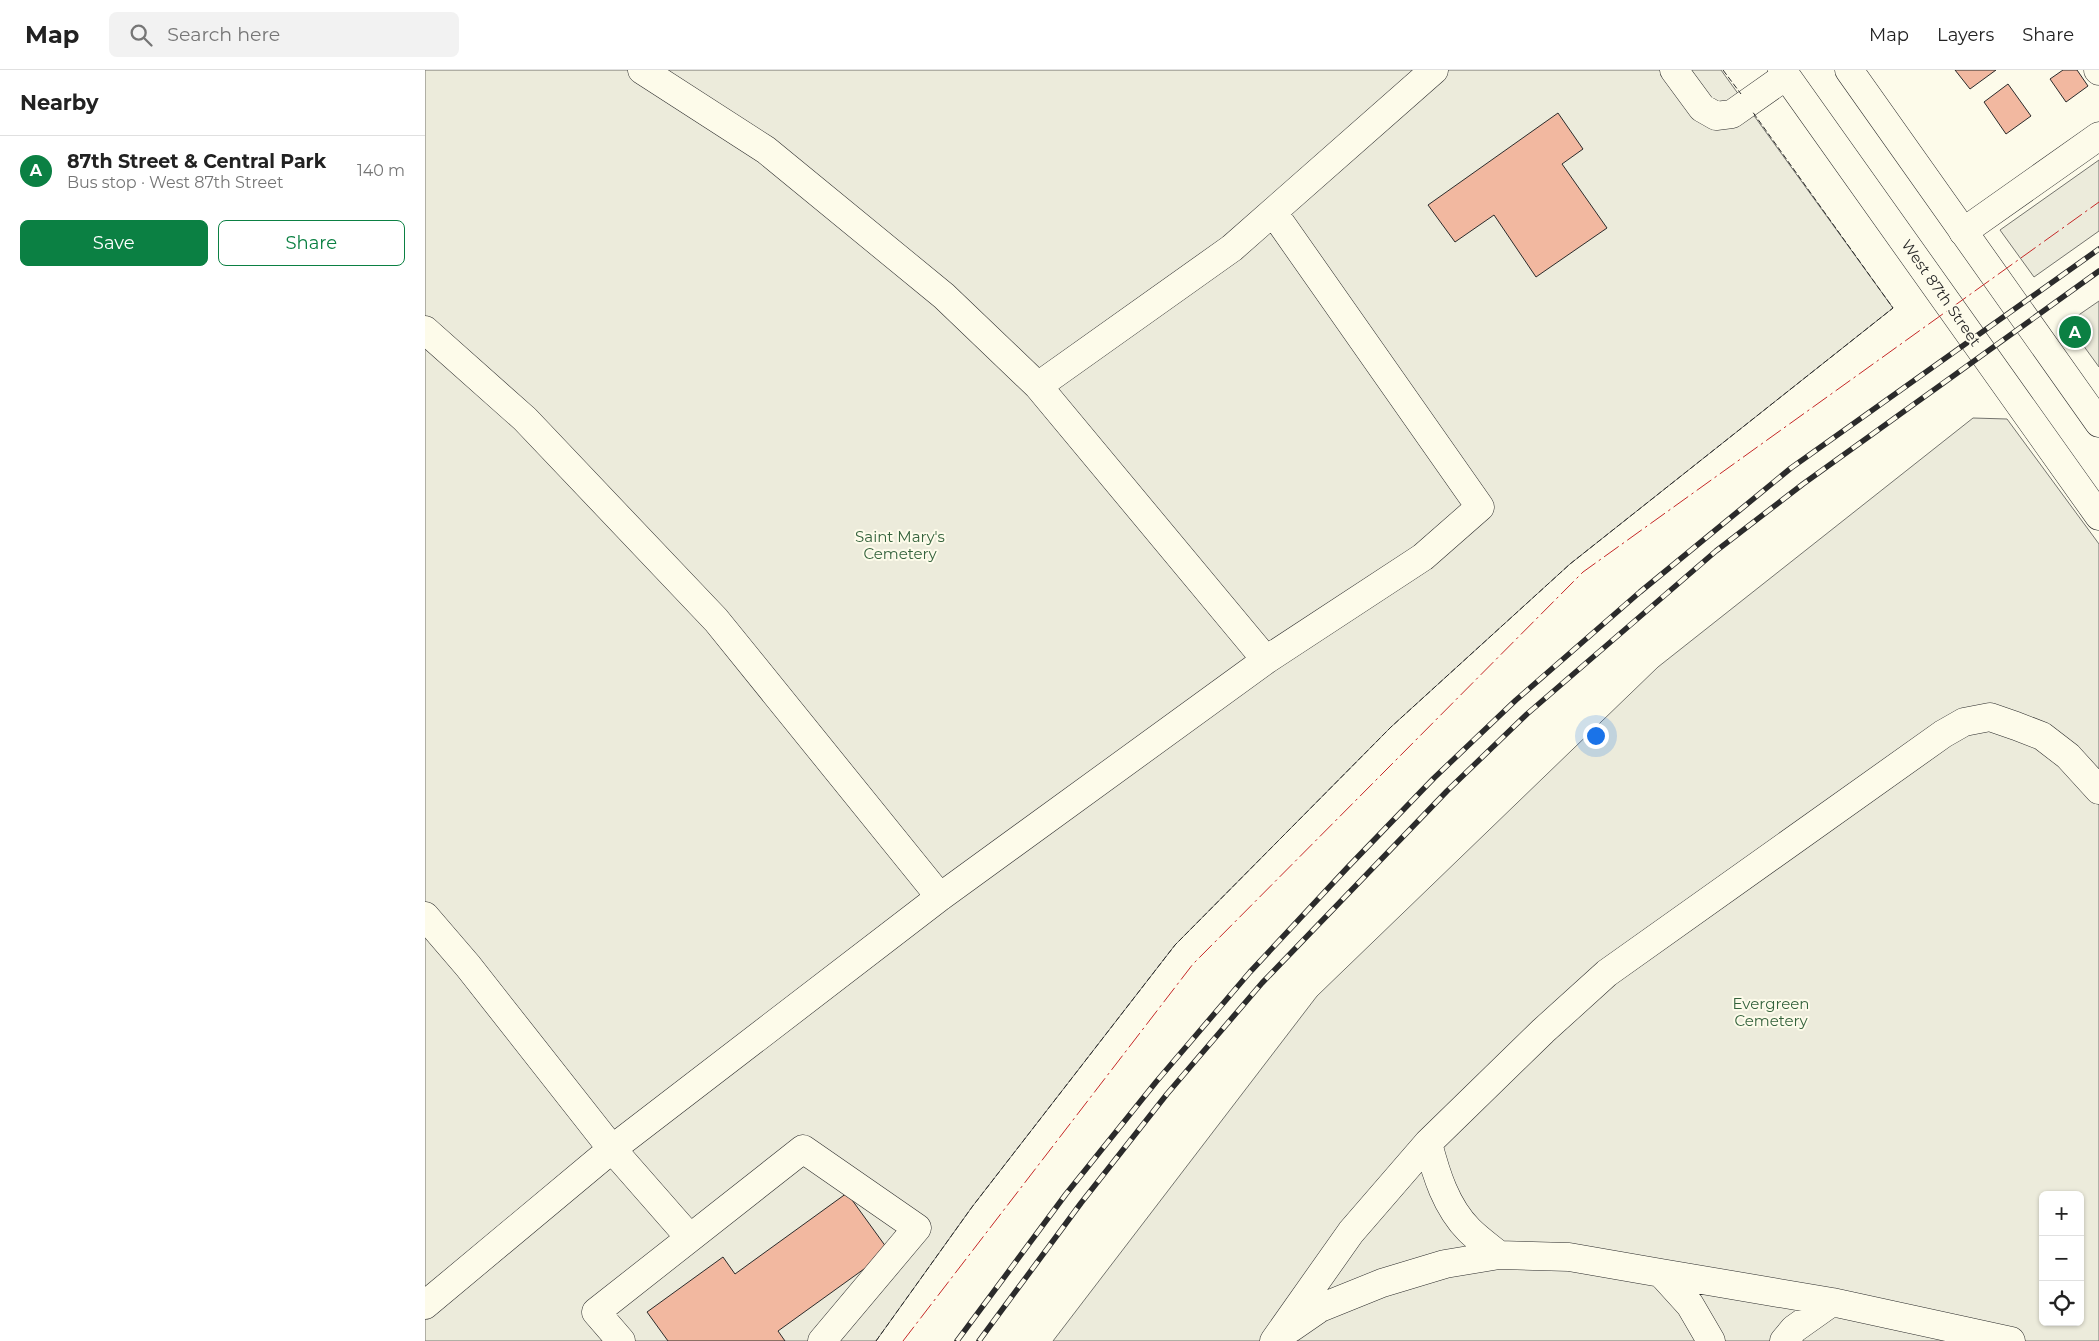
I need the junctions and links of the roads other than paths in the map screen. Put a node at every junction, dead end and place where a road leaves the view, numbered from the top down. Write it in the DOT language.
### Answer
graph roads {
  1 [pos="642,70"];
  2 [pos="1434,70"];
  3 [pos="1674,70"];
  4 [pos="1849,70"];
  5 [pos="1784,73"];
  6 [pos="2099,136"];
  7 [pos="1273,212"];
  8 [pos="1963,232"];
  9 [pos="425,330"];
  10 [pos="1038,386"];
  11 [pos="2099,423"];
  12 [pos="2099,516"];
  13 [pos="1266,660"];
  14 [pos="2099,790"];
  15 [pos="940,897"];
  16 [pos="425,916"];
  17 [pos="1428,1143"];
  18 [pos="612,1149"];
  19 [pos="690,1238"];
  20 [pos="1499,1255"];
  21 [pos="1661,1273"];
  22 [pos="1832,1302"];
  23 [pos="425,1305"];
  24 [pos="1275,1340"];
  25 [pos="621,1341"];
  26 [pos="822,1341"];
  27 [pos="1711,1341"];
  28 [pos="1784,1341"];
  29 [pos="2011,1341"];
  1 -- 10 [label="main road"];
  2 -- 7 [label="main road"];
  3 -- 5 [label="main road"];
  4 -- 8 [label="main road"];
  5 -- 12 [label="main road, West 87th Street"];
  6 -- 8 [label="main road"];
  7 -- 10 [label="main road"];
  7 -- 13 [label="main road"];
  8 -- 11 [label="main road"];
  9 -- 15 [label="main road"];
  10 -- 13 [label="main road"];
  13 -- 15 [label="main road"];
  14 -- 17 [label="main road"];
  15 -- 18 [label="main road"];
  16 -- 18 [label="main road"];
  17 -- 20 [label="main road"];
  17 -- 24 [label="main road"];
  18 -- 19 [label="main road"];
  18 -- 23 [label="main road"];
  19 -- 25 [label="main road"];
  19 -- 26 [label="main road"];
  20 -- 21 [label="main road"];
  20 -- 24 [label="main road"];
  21 -- 22 [label="main road"];
  21 -- 27 [label="main road"];
  22 -- 28 [label="main road"];
  22 -- 29 [label="main road"];
}
